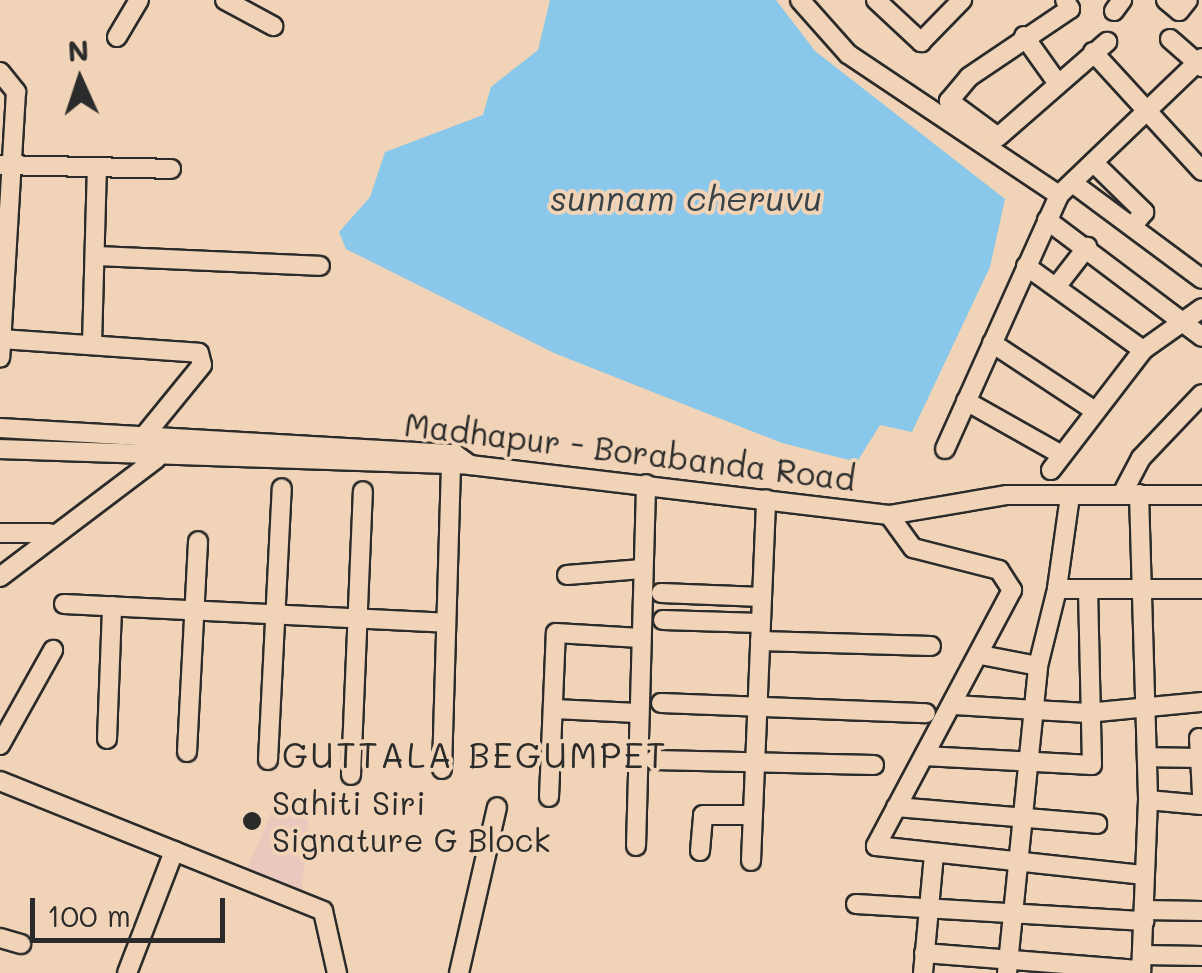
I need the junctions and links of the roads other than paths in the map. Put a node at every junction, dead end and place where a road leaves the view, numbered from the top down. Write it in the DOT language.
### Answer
graph roads {
  1 [pos="140,0"];
  2 [pos="225,0"];
  3 [pos="800,0"];
  4 [pos="876,0"];
  5 [pos="1065,0"];
  6 [pos="1166,0"];
  7 [pos="1188,0"];
  8 [pos="951,4"];
  9 [pos="272,26"];
  10 [pos="1024,36"];
  11 [pos="117,37"];
  12 [pos="1170,39"];
  13 [pos="1200,62"];
  14 [pos="0,72"];
  15 [pos="1056,82"];
  16 [pos="1147,114"];
  17 [pos="998,137"];
  18 [pos="5,164"];
  19 [pos="1095,164"];
  20 [pos="97,168"];
  21 [pos="171,169"];
  22 [pos="1202,171"];
  23 [pos="1031,174"];
  24 [pos="1067,190"];
  25 [pos="1047,220"];
  26 [pos="1132,227"];
  27 [pos="1087,247"];
  28 [pos="95,256"];
  29 [pos="320,266"];
  30 [pos="1026,266"];
  31 [pos="1202,279"];
  32 [pos="1056,287"];
  33 [pos="1202,308"];
  34 [pos="1181,317"];
  35 [pos="1202,338"];
  36 [pos="1,339"];
  37 [pos="992,343"];
  38 [pos="92,344"];
  39 [pos="1143,350"];
  40 [pos="0,358"];
  41 [pos="1202,394"];
  42 [pos="966,401"];
  43 [pos="1095,412"];
  44 [pos="0,428"];
  45 [pos="145,434"];
  46 [pos="0,449"];
  47 [pos="945,449"];
  48 [pos="156,459"];
  49 [pos="470,465"];
  50 [pos="451,471"];
  51 [pos="646,484"];
  52 [pos="282,488"];
  53 [pos="363,490"];
  54 [pos="1131,494"];
  55 [pos="1202,495"];
  56 [pos="1070,496"];
  57 [pos="766,499"];
  58 [pos="891,514"];
  59 [pos="0,533"];
  60 [pos="51,533"];
  61 [pos="198,541"];
  62 [pos="642,568"];
  63 [pos="567,575"];
  64 [pos="0,577"];
  65 [pos="1057,589"];
  66 [pos="1202,589"];
  67 [pos="1143,591"];
  68 [pos="1088,592"];
  69 [pos="660,593"];
  70 [pos="762,596"];
  71 [pos="64,604"];
  72 [pos="112,606"];
  73 [pos="194,610"];
  74 [pos="275,614"];
  75 [pos="357,618"];
  76 [pos="662,620"];
  77 [pos="446,622"];
  78 [pos="760,632"];
  79 [pos="640,638"];
  80 [pos="931,646"];
  81 [pos="54,650"];
  82 [pos="981,655"];
  83 [pos="1038,666"];
  84 [pos="1202,702"];
  85 [pos="662,704"];
  86 [pos="954,705"];
  87 [pos="1147,706"];
  88 [pos="757,708"];
  89 [pos="554,709"];
  90 [pos="1034,711"];
  91 [pos="637,713"];
  92 [pos="926,713"];
  93 [pos="1087,713"];
  94 [pos="1199,738"];
  95 [pos="107,739"];
  96 [pos="0,745"];
  97 [pos="187,752"];
  98 [pos="924,756"];
  99 [pos="1147,756"];
  100 [pos="1200,758"];
  101 [pos="268,760"];
  102 [pos="654,760"];
  103 [pos="755,762"];
  104 [pos="1029,762"];
  105 [pos="874,765"];
  106 [pos="442,769"];
  107 [pos="351,775"];
  108 [pos="0,781"];
  109 [pos="1202,794"];
  110 [pos="549,797"];
  111 [pos="1148,800"];
  112 [pos="1202,805"];
  113 [pos="497,807"];
  114 [pos="896,807"];
  115 [pos="752,815"];
  116 [pos="1022,816"];
  117 [pos="1097,824"];
  118 [pos="636,846"];
  119 [pos="174,851"];
  120 [pos="700,851"];
  121 [pos="934,854"];
  122 [pos="751,861"];
  123 [pos="1018,866"];
  124 [pos="1144,875"];
  125 [pos="856,904"];
  126 [pos="928,907"];
  127 [pos="1202,911"];
  128 [pos="1013,912"];
  129 [pos="1144,916"];
  130 [pos="0,938"];
  131 [pos="20,944"];
  132 [pos="924,954"];
  133 [pos="1202,956"];
  134 [pos="1141,966"];
  135 [pos="1007,967"];
  136 [pos="127,973"];
  137 [pos="337,973"];
  138 [pos="459,973"];
  139 [pos="923,973"];
  1 -- 11 [label="street"];
  2 -- 9 [label="street"];
  3 -- 23 [label="street"];
  4 -- 8 [label="street"];
  5 -- 10 [label="street"];
  6 -- 7 [label="street"];
  10 -- 15 [label="street"];
  10 -- 17 [label="street"];
  12 -- 13 [label="street"];
  13 -- 16 [label="street"];
  14 -- 18 [label="street"];
  15 -- 16 [label="street"];
  15 -- 17 [label="street"];
  16 -- 19 [label="street"];
  16 -- 22 [label="street"];
  17 -- 23 [label="street"];
  18 -- 20 [label="street"];
  18 -- 36 [label="street"];
  19 -- 24 [label="street"];
  19 -- 26 [label="street"];
  20 -- 21 [label="street"];
  20 -- 28 [label="street"];
  23 -- 24 [label="street"];
  24 -- 25 [label="street"];
  24 -- 26 [label="street"];
  25 -- 27 [label="street"];
  25 -- 30 [label="street"];
  26 -- 31 [label="street"];
  27 -- 32 [label="street"];
  27 -- 34 [label="street"];
  28 -- 29 [label="street"];
  28 -- 38 [label="street"];
  30 -- 32 [label="street"];
  30 -- 37 [label="street"];
  32 -- 39 [label="street"];
  33 -- 34 [label="street"];
  34 -- 35 [label="street"];
  34 -- 39 [label="street"];
  36 -- 38 [label="street"];
  36 -- 40 [label="street"];
  37 -- 42 [label="street"];
  37 -- 43 [label="street"];
  38 -- 45 [label="street"];
  39 -- 43 [label="street"];
  41 -- 54 [label="street"];
  42 -- 43 [label="street"];
  42 -- 47 [label="street"];
  44 -- 45 [label="street, Madhapur - Borabanda Road"];
  45 -- 49 [label="street, Madhapur - Borabanda Road"];
  46 -- 48 [label="street"];
  48 -- 50 [label="street"];
  48 -- 60 [label="street"];
  49 -- 50 [label="street"];
  49 -- 51 [label="street, Madhapur - Borabanda Road"];
  50 -- 77 [label="street"];
  51 -- 57 [label="street, Madhapur - Borabanda Road"];
  51 -- 62 [label="street"];
  52 -- 74 [label="street"];
  53 -- 75 [label="street"];
  54 -- 55 [label="street, Madhapur - Borabanda Road"];
  54 -- 56 [label="street, Madhapur - Borabanda Road"];
  54 -- 67 [label="street"];
  56 -- 58 [label="street, Madhapur - Borabanda Road"];
  56 -- 65 [label="street"];
  57 -- 58 [label="street, Madhapur - Borabanda Road"];
  57 -- 70 [label="street"];
  58 -- 82 [label="street"];
  59 -- 60 [label="street"];
  60 -- 64 [label="street"];
  61 -- 73 [label="street"];
  62 -- 63 [label="street"];
  62 -- 79 [label="street"];
  65 -- 68 [label="street"];
  65 -- 83 [label="street"];
  66 -- 67 [label="street"];
  67 -- 68 [label="street"];
  67 -- 87 [label="street"];
  68 -- 93 [label="street"];
  69 -- 70 [label="street"];
  70 -- 78 [label="street"];
  71 -- 72 [label="street"];
  72 -- 73 [label="street"];
  72 -- 95 [label="street"];
  73 -- 74 [label="street"];
  73 -- 97 [label="street"];
  74 -- 75 [label="street"];
  74 -- 101 [label="street"];
  75 -- 77 [label="street"];
  75 -- 107 [label="street"];
  76 -- 78 [label="street"];
  77 -- 106 [label="street"];
  78 -- 80 [label="street"];
  78 -- 88 [label="street"];
  79 -- 89 [label="street"];
  79 -- 91 [label="street"];
  81 -- 96 [label="street"];
  82 -- 83 [label="street"];
  82 -- 86 [label="street"];
  83 -- 90 [label="street"];
  84 -- 87 [label="street"];
  85 -- 88 [label="street"];
  86 -- 90 [label="street"];
  86 -- 98 [label="street"];
  87 -- 93 [label="street"];
  87 -- 99 [label="street"];
  88 -- 92 [label="street"];
  88 -- 103 [label="street"];
  89 -- 91 [label="street"];
  89 -- 110 [label="street"];
  90 -- 93 [label="street"];
  90 -- 104 [label="street"];
  91 -- 118 [label="street"];
  93 -- 104 [label="street"];
  94 -- 100 [label="street"];
  98 -- 104 [label="street"];
  98 -- 114 [label="street"];
  99 -- 100 [label="street"];
  99 -- 111 [label="street"];
  100 -- 109 [label="street"];
  102 -- 103 [label="street"];
  103 -- 105 [label="street"];
  103 -- 115 [label="street"];
  104 -- 116 [label="street"];
  108 -- 119 [label="street"];
  111 -- 112 [label="street"];
  111 -- 124 [label="street"];
  113 -- 138 [label="street"];
  114 -- 116 [label="street"];
  114 -- 121 [label="street"];
  115 -- 120 [label="street"];
  115 -- 122 [label="street"];
  116 -- 117 [label="street"];
  116 -- 123 [label="street"];
  119 -- 136 [label="street"];
  119 -- 137 [label="street"];
  121 -- 123 [label="street"];
  121 -- 126 [label="street"];
  123 -- 124 [label="street"];
  123 -- 128 [label="street"];
  124 -- 129 [label="street"];
  125 -- 126 [label="street"];
  126 -- 128 [label="street"];
  126 -- 132 [label="street"];
  127 -- 129 [label="street"];
  128 -- 129 [label="street"];
  128 -- 135 [label="street"];
  129 -- 134 [label="street"];
  130 -- 131 [label="street"];
  132 -- 135 [label="street"];
  132 -- 139 [label="street"];
  133 -- 134 [label="street"];
  134 -- 135 [label="street"];
}
